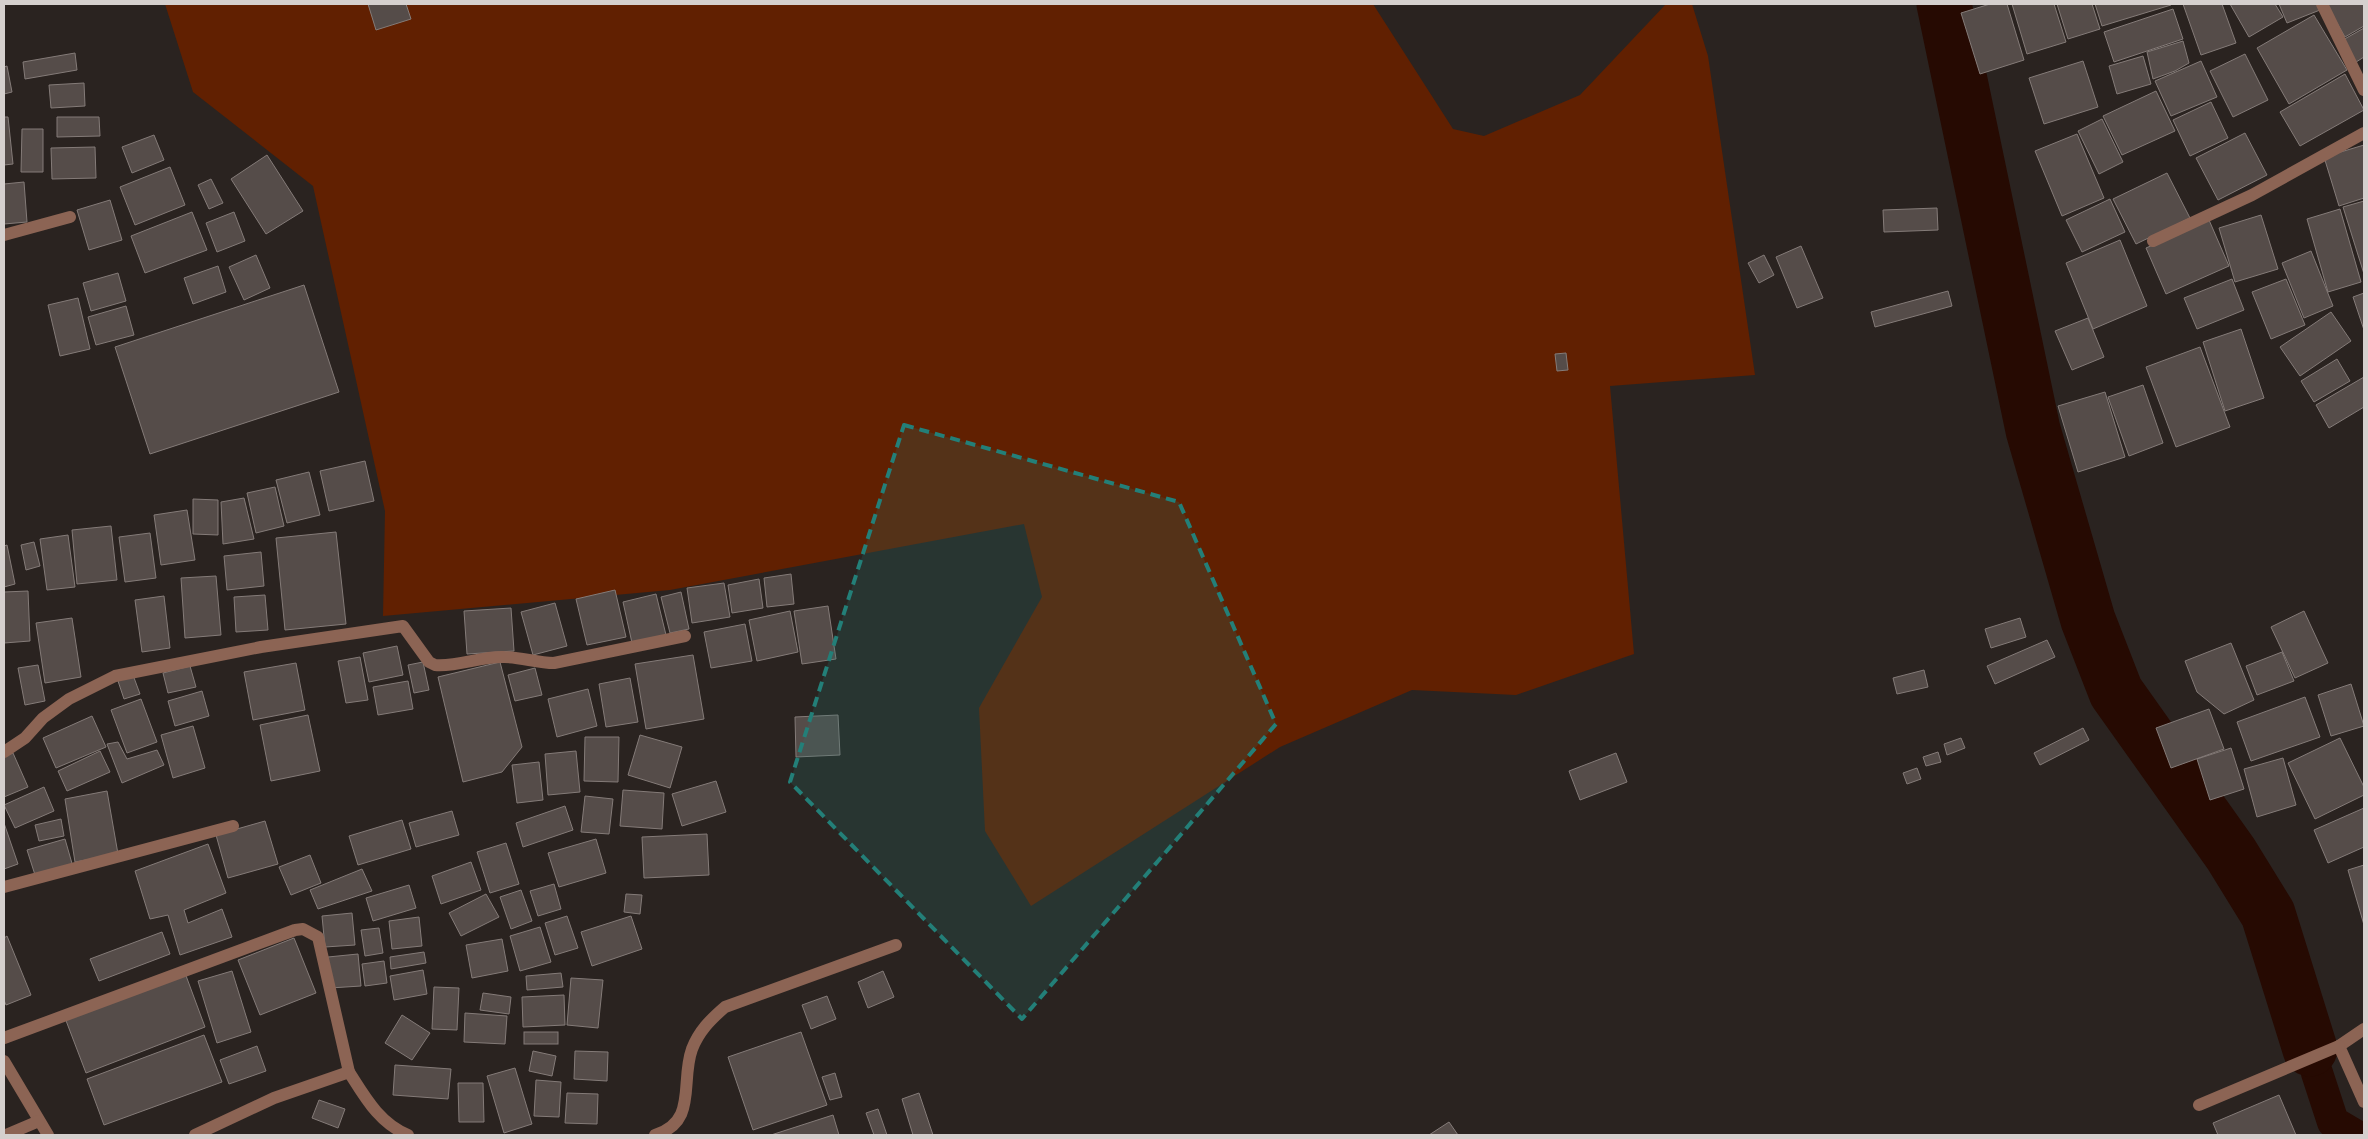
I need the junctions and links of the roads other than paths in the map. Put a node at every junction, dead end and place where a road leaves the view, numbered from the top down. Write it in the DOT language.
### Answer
graph roads {
  1 [pos="2322,4"];
  2 [pos="2364,90"];
  3 [pos="2364,133"];
  4 [pos="70,217"];
  5 [pos="4,235"];
  6 [pos="2153,241"];
  7 [pos="685,636"];
  8 [pos="4,752"];
  9 [pos="233,826"];
  10 [pos="4,887"];
  11 [pos="896,945"];
  12 [pos="2364,1029"];
  13 [pos="4,1038"];
  14 [pos="2339,1046"];
  15 [pos="4,1060"];
  16 [pos="349,1072"];
  17 [pos="2364,1102"];
  18 [pos="2199,1105"];
  19 [pos="39,1121"];
  20 [pos="6,1135"];
  21 [pos="48,1135"];
  22 [pos="196,1135"];
  23 [pos="408,1135"];
  24 [pos="655,1135"];
  1 -- 2 [label="street"];
  3 -- 6 [label="street"];
  4 -- 5 [label="street"];
  7 -- 8 [label="street"];
  9 -- 10 [label="street"];
  11 -- 24 [label="street"];
  12 -- 14 [label="street"];
  13 -- 16 [label="street"];
  14 -- 17 [label="street"];
  14 -- 18 [label="street"];
  15 -- 19 [label="street"];
  16 -- 22 [label="street"];
  16 -- 23 [label="street"];
  19 -- 20 [label="street"];
  19 -- 21 [label="street"];
}
